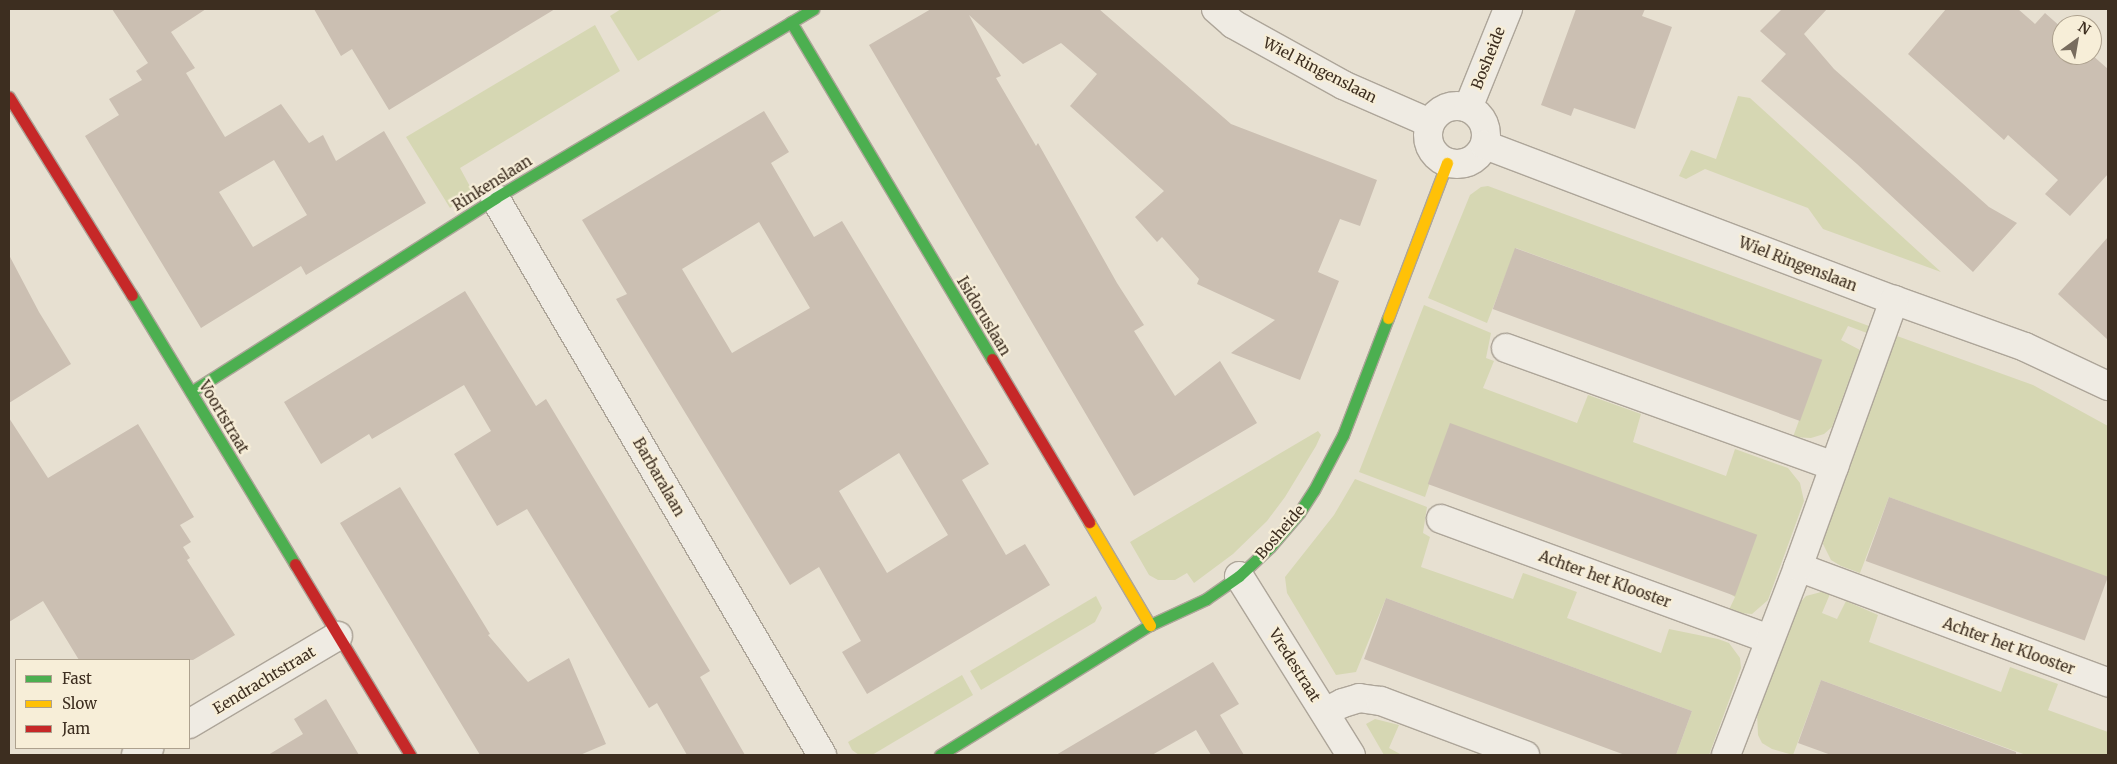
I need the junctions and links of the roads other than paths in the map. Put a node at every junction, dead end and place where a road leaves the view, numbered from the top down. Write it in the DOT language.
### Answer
graph roads {
  1 [pos="813,9"];
  2 [pos="1216,9"];
  3 [pos="1508,9"];
  4 [pos="791,22"];
  5 [pos="9,98"];
  6 [pos="1468,108"];
  7 [pos="1430,123"];
  8 [pos="1485,145"];
  9 [pos="1447,163"];
  10 [pos="495,198"];
  11 [pos="1894,300"];
  12 [pos="1506,348"];
  13 [pos="2108,386"];
  14 [pos="191,392"];
  15 [pos="1834,466"];
  16 [pos="1441,519"];
  17 [pos="1798,567"];
  18 [pos="1239,576"];
  19 [pos="1150,625"];
  20 [pos="338,636"];
  21 [pos="1769,639"];
  22 [pos="2108,682"];
  23 [pos="1325,712"];
  24 [pos="190,723"];
  25 [pos="147,749"];
  26 [pos="1732,753"];
  27 [pos="946,754"];
  28 [pos="136,755"];
  29 [pos="410,755"];
  30 [pos="822,755"];
  31 [pos="1351,755"];
  32 [pos="1525,755"];
  1 -- 4 [label="street, Rinkenslaan"];
  2 -- 7 [label="street, Wiel Ringenslaan"];
  3 -- 6 [label="street, Bosheide"];
  4 -- 10 [label="street, Rinkenslaan"];
  4 -- 19 [label="street, Isidoruslaan"];
  5 -- 14 [label="street, Voortstraat"];
  6 -- 7 [label="street"];
  6 -- 8 [label="street"];
  7 -- 9 [label="street"];
  8 -- 9 [label="street"];
  8 -- 11 [label="street, Wiel Ringenslaan"];
  9 -- 18 [label="street, Bosheide"];
  10 -- 14 [label="street, Rinkenslaan"];
  10 -- 30 [label="street, Barbaralaan"];
  11 -- 13 [label="street, Wiel Ringenslaan"];
  11 -- 15 [label="street"];
  12 -- 15 [label="street"];
  14 -- 20 [label="street, Voortstraat"];
  15 -- 17 [label="street"];
  16 -- 21 [label="street, Achter het Klooster"];
  17 -- 21 [label="street"];
  17 -- 22 [label="street, Achter het Klooster"];
  18 -- 19 [label="street, Bosheide"];
  18 -- 23 [label="street, Vredestraat"];
  19 -- 27 [label="street, Bosheide"];
  20 -- 24 [label="street, Eendrachtstraat"];
  20 -- 29 [label="street, Voortstraat"];
  21 -- 26 [label="street"];
  23 -- 31 [label="street, Vredestraat"];
  23 -- 32 [label="street"];
  25 -- 28 [label="street"];
}
